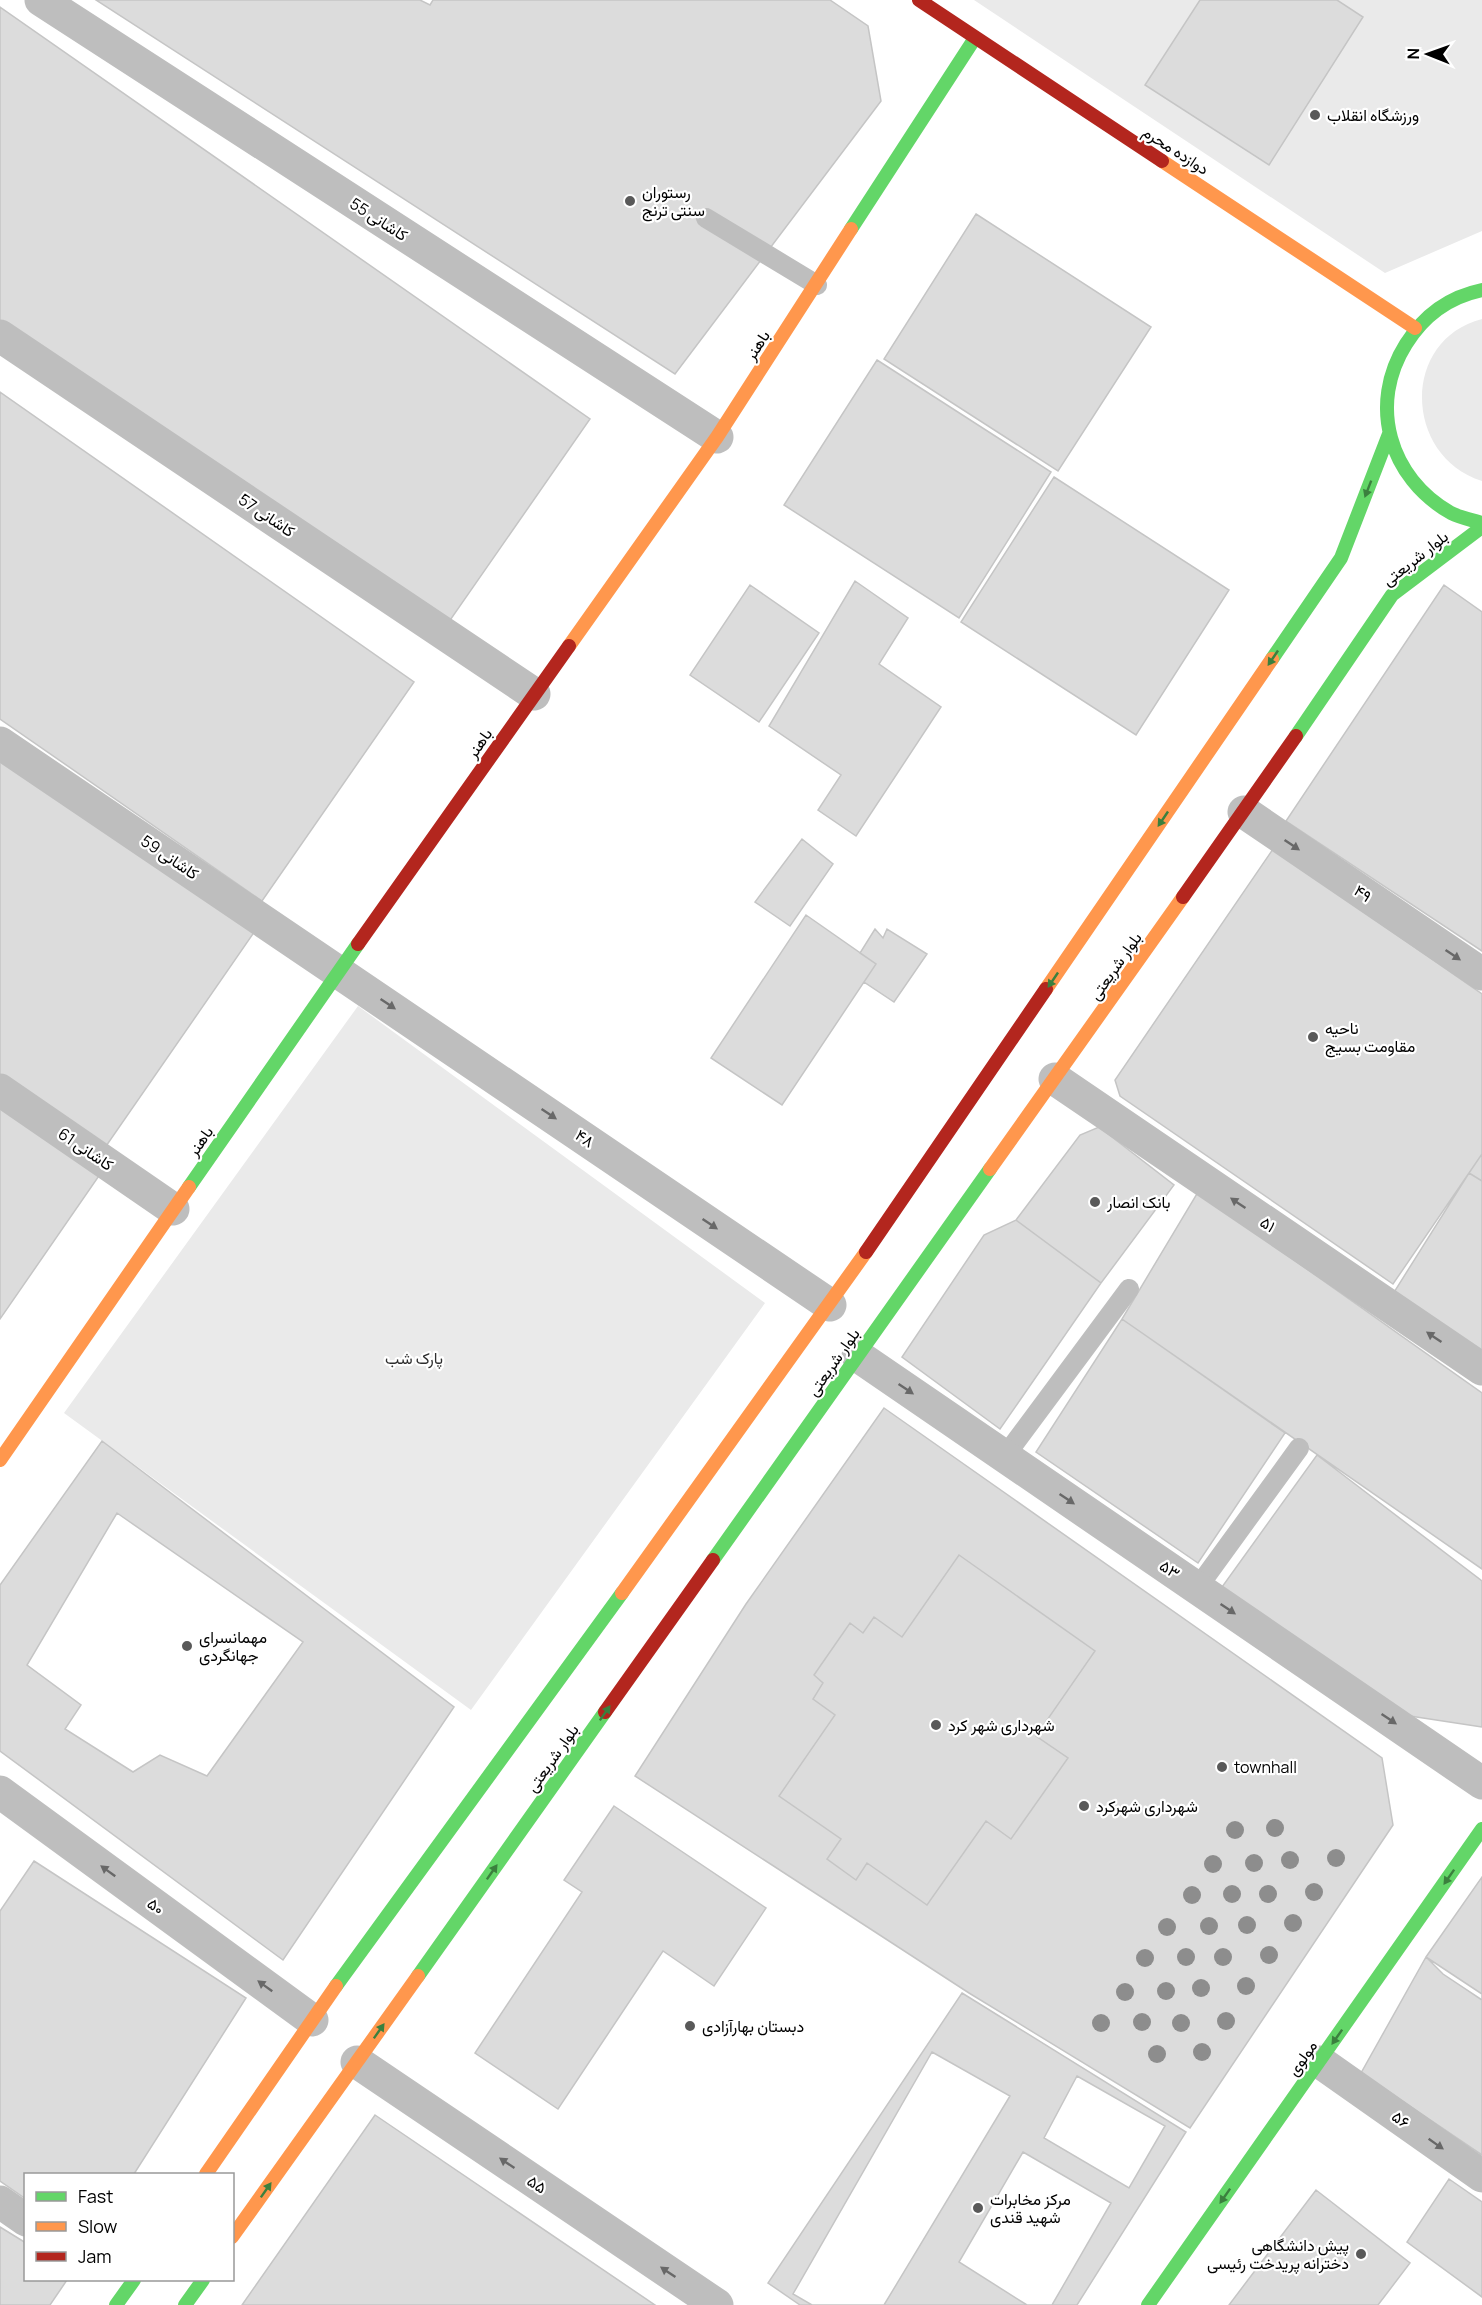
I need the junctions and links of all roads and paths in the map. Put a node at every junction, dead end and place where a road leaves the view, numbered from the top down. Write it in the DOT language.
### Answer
graph roads {
  1 [pos="41,0"];
  2 [pos="919,0"];
  3 [pos="975,38"];
  4 [pos="706,218"];
  5 [pos="816,285"];
  6 [pos="1482,290"];
  7 [pos="1415,328"];
  8 [pos="0,336"];
  9 [pos="1389,434"];
  10 [pos="717,437"];
  11 [pos="1482,525"];
  12 [pos="534,694"];
  13 [pos="0,743"];
  14 [pos="1244,812"];
  15 [pos="339,971"];
  16 [pos="1482,974"];
  17 [pos="1055,1079"];
  18 [pos="0,1090"];
  19 [pos="173,1209"];
  20 [pos="1129,1289"];
  21 [pos="833,1310"];
  22 [pos="855,1351"];
  23 [pos="1482,1369"];
  24 [pos="4,1445"];
  25 [pos="1299,1448"];
  26 [pos="1005,1456"];
  27 [pos="1197,1587"];
  28 [pos="1482,1783"];
  29 [pos="0,1792"];
  30 [pos="1482,1829"];
  31 [pos="312,2020"];
  32 [pos="357,2062"];
  33 [pos="1320,2062"];
  34 [pos="207,2173"];
  35 [pos="1482,2176"];
  36 [pos="0,2202"];
  37 [pos="24,2219"];
  38 [pos="234,2234"];
  39 [pos="202,2281"];
  40 [pos="184,2305"];
  41 [pos="717,2305"];
  42 [pos="1148,2305"];
  1 -- 10 [label="street, کاشانی 55"];
  2 -- 3 [label="main road, دوازده محرم"];
  3 -- 5 [label="main road, باهنر"];
  3 -- 7 [label="main road, دوازده محرم"];
  4 -- 5 [label="lane"];
  5 -- 10 [label="main road, باهنر"];
  6 -- 7 [label="main road"];
  7 -- 9 [label="main road"];
  8 -- 12 [label="street, کاشانی 57"];
  9 -- 11 [label="main road"];
  9 -- 21 [label="main road, one-way"];
  10 -- 12 [label="main road, باهنر"];
  11 -- 14 [label="main road, بلوار شریعتی"];
  12 -- 15 [label="main road, باهنر"];
  13 -- 15 [label="street, کاشانی 59"];
  14 -- 16 [label="street, ۴۹, one-way"];
  14 -- 17 [label="main road, بلوار شریعتی"];
  15 -- 19 [label="main road, باهنر"];
  15 -- 21 [label="street, ۴۸, one-way"];
  17 -- 22 [label="main road, بلوار شریعتی"];
  23 -- 17 [label="street, ۵۱, one-way"];
  18 -- 19 [label="street, کاشانی 61"];
  19 -- 24 [label="main road, باهنر"];
  20 -- 26 [label="lane"];
  21 -- 31 [label="main road"];
  22 -- 26 [label="street, ۵۳, one-way"];
  32 -- 22 [label="main road, بلوار شریعتی, one-way"];
  25 -- 27 [label="lane"];
  26 -- 27 [label="street, ۵۳, one-way"];
  27 -- 28 [label="street, ۵۳, one-way"];
  31 -- 29 [label="street, ۵۰, one-way"];
  30 -- 33 [label="main road, مولوی, one-way"];
  31 -- 34 [label="main road"];
  38 -- 32 [label="main road, بلوار شریعتی, one-way"];
  41 -- 32 [label="street, ۵۵, one-way"];
  33 -- 35 [label="street, ۵۶, one-way"];
  33 -- 42 [label="main road, مولوی, one-way"];
  36 -- 37 [label="street"];
  39 -- 40 [label="main road"];
}
